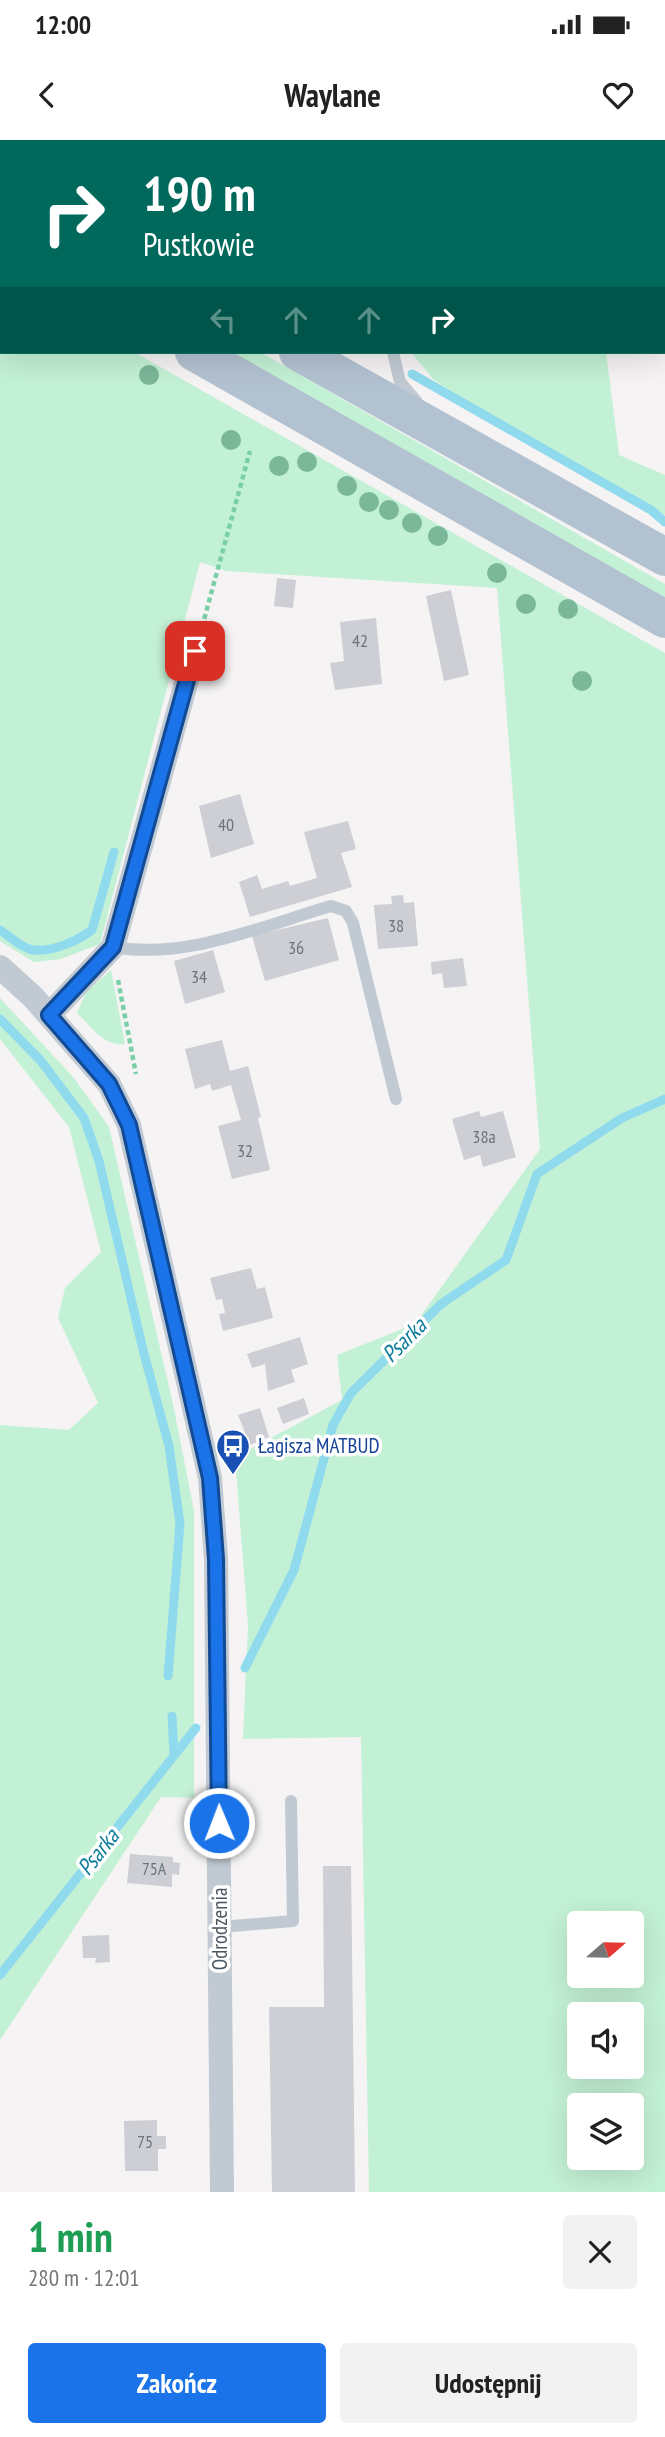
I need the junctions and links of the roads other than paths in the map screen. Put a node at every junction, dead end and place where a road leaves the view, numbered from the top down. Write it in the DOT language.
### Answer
graph roads {
  1 [pos="198,354"];
  2 [pos="302,354"];
  3 [pos="393,354"];
  4 [pos="447,436"];
  5 [pos="665,557"];
  6 [pos="665,620"];
  7 [pos="195,651"];
  8 [pos="113,947"];
  9 [pos="0,967"];
  10 [pos="49,1015"];
  11 [pos="396,1099"];
  12 [pos="291,1801"];
  13 [pos="220,1927"];
  14 [pos="222,2192"];
  1 -- 6 [label="main road"];
  2 -- 4 [label="main road"];
  3 -- 4 [label="lane"];
  4 -- 5 [label="main road"];
  7 -- 8 [label="street"];
  8 -- 10 [label="street"];
  8 -- 11 [label="lane"];
  9 -- 10 [label="street, Odrodzenia"];
  10 -- 13 [label="street, Odrodzenia"];
  12 -- 13 [label="lane"];
  13 -- 14 [label="street, Odrodzenia"];
}
